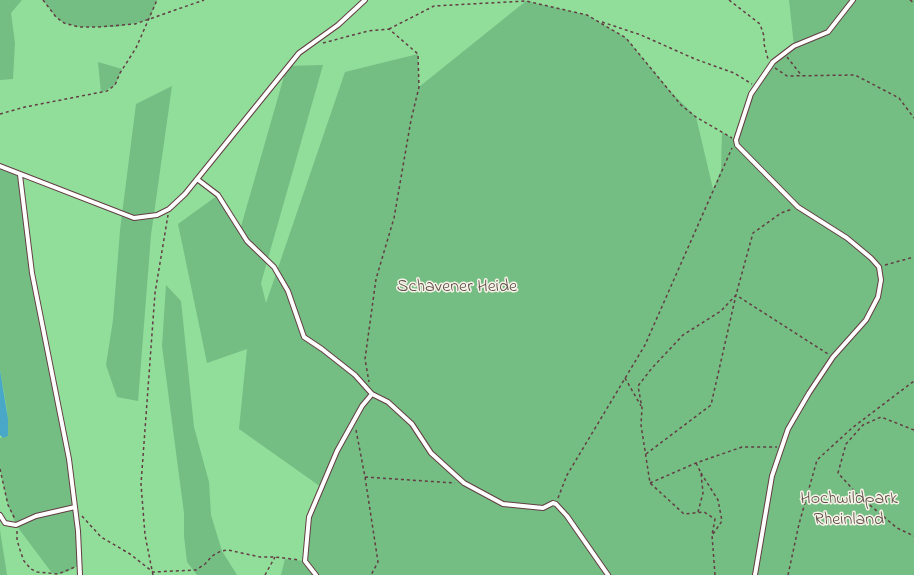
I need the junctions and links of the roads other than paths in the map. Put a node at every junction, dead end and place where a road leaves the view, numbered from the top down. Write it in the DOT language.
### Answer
graph roads {
  1 [pos="365,0"];
  2 [pos="853,0"];
  3 [pos="0,166"];
  4 [pos="20,175"];
  5 [pos="197,179"];
  6 [pos="372,394"];
  7 [pos="75,507"];
  8 [pos="0,515"];
  9 [pos="80,575"];
  10 [pos="316,575"];
  11 [pos="608,575"];
  12 [pos="755,575"];
  1 -- 5 [label="lane"];
  2 -- 12 [label="lane"];
  3 -- 4 [label="lane"];
  4 -- 5 [label="lane"];
  4 -- 7 [label="lane"];
  5 -- 6 [label="lane"];
  6 -- 10 [label="lane"];
  6 -- 11 [label="lane"];
  7 -- 8 [label="lane"];
  7 -- 9 [label="lane"];
}
